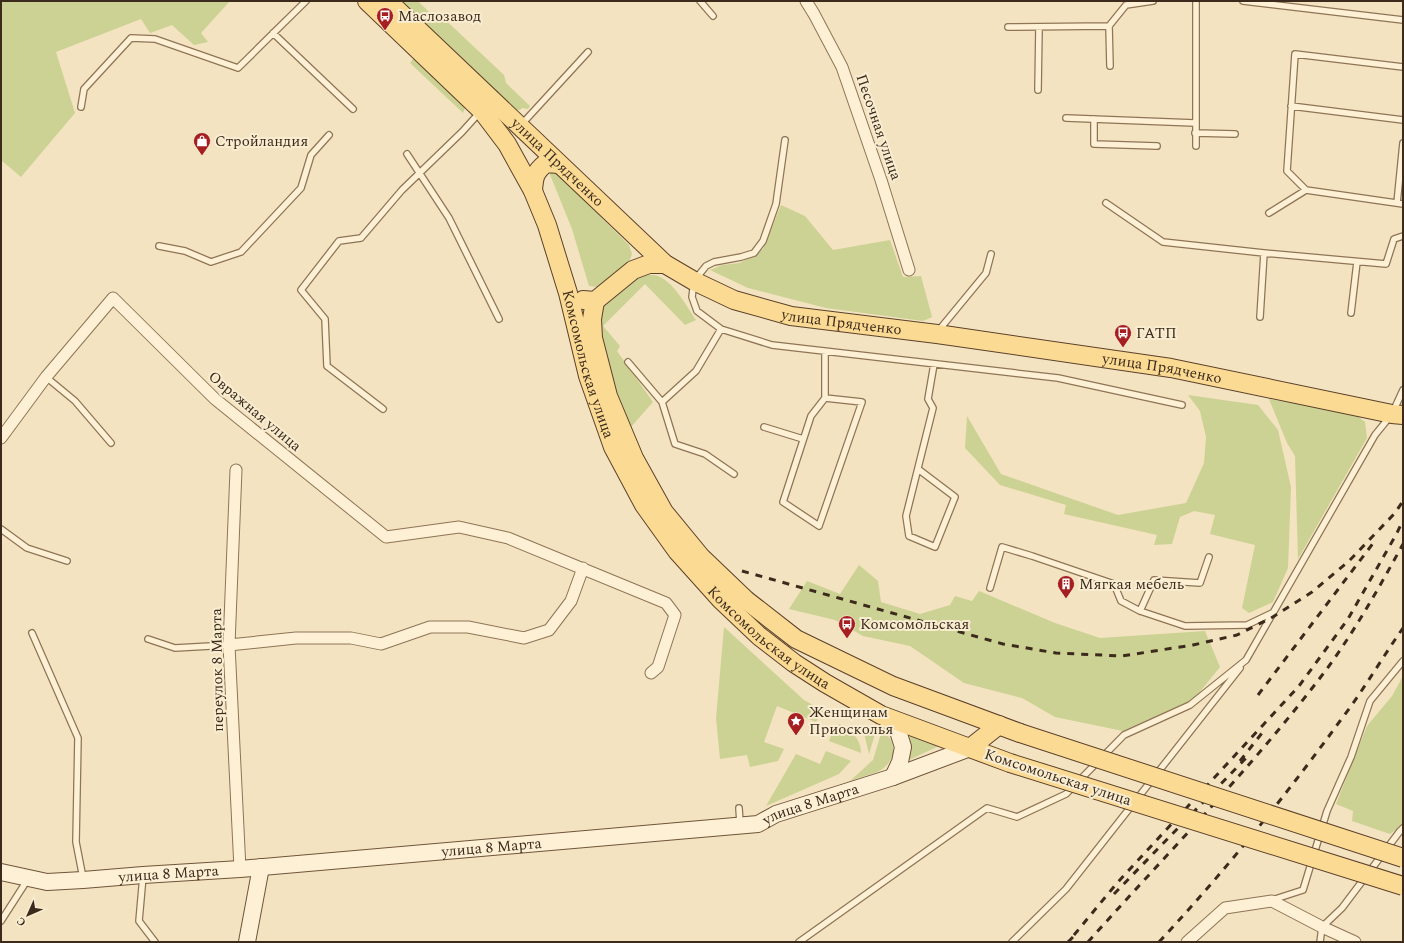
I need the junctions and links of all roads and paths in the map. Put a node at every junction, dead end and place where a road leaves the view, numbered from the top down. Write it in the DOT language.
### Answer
graph roads {
  1 [pos="306,1"];
  2 [pos="700,1"];
  3 [pos="806,1"];
  4 [pos="1153,1"];
  5 [pos="1196,1"];
  6 [pos="1243,1"];
  7 [pos="378,3"];
  8 [pos="1126,3"];
  9 [pos="713,16"];
  10 [pos="1403,20"];
  11 [pos="1109,26"];
  12 [pos="1008,27"];
  13 [pos="1039,27"];
  14 [pos="273,33"];
  15 [pos="588,52"];
  16 [pos="1110,66"];
  17 [pos="1403,66"];
  18 [pos="1038,90"];
  19 [pos="1291,106"];
  20 [pos="81,107"];
  21 [pos="353,109"];
  22 [pos="482,111"];
  23 [pos="1066,118"];
  24 [pos="1094,119"];
  25 [pos="1403,120"];
  26 [pos="1195,123"];
  27 [pos="520,126"];
  28 [pos="1195,133"];
  29 [pos="1235,134"];
  30 [pos="329,135"];
  31 [pos="785,140"];
  32 [pos="1403,143"];
  33 [pos="1157,146"];
  34 [pos="1196,146"];
  35 [pos="407,154"];
  36 [pos="559,164"];
  37 [pos="420,173"];
  38 [pos="1306,190"];
  39 [pos="533,191"];
  40 [pos="1106,203"];
  41 [pos="1400,203"];
  42 [pos="1269,213"];
  43 [pos="1403,236"];
  44 [pos="639,239"];
  45 [pos="159,246"];
  46 [pos="1264,253"];
  47 [pos="991,254"];
  48 [pos="1357,262"];
  49 [pos="664,264"];
  50 [pos="633,270"];
  51 [pos="909,270"];
  52 [pos="694,281"];
  53 [pos="568,293"];
  54 [pos="595,301"];
  55 [pos="1352,313"];
  56 [pos="1260,317"];
  57 [pos="498,319"];
  58 [pos="721,329"];
  59 [pos="937,334"];
  60 [pos="824,352"];
  61 [pos="628,362"];
  62 [pos="934,364"];
  63 [pos="46,377"];
  64 [pos="1403,390"];
  65 [pos="825,398"];
  66 [pos="662,402"];
  67 [pos="1182,405"];
  68 [pos="383,409"];
  69 [pos="1397,415"];
  70 [pos="764,427"];
  71 [pos="1,438"];
  72 [pos="803,439"];
  73 [pos="111,443"];
  74 [pos="918,468"];
  75 [pos="236,470"];
  76 [pos="734,474"];
  77 [pos="1,529"];
  78 [pos="1209,557"];
  79 [pos="67,561"];
  80 [pos="583,568"];
  81 [pos="990,588"];
  82 [pos="1140,611"];
  83 [pos="1272,613"];
  84 [pos="32,633"];
  85 [pos="148,639"];
  86 [pos="229,645"];
  87 [pos="1246,660"];
  88 [pos="1403,661"];
  89 [pos="650,673"];
  90 [pos="882,715"];
  91 [pos="999,725"];
  92 [pos="970,748"];
  93 [pos="893,777"];
  94 [pos="739,808"];
  95 [pos="740,826"];
  96 [pos="1403,828"];
  97 [pos="1403,858"];
  98 [pos="261,867"];
  99 [pos="240,869"];
  100 [pos="1,872"];
  101 [pos="143,875"];
  102 [pos="29,878"];
  103 [pos="83,880"];
  104 [pos="1403,886"];
  105 [pos="1272,900"];
  106 [pos="1,921"];
  107 [pos="1322,927"];
  108 [pos="155,942"];
  109 [pos="247,942"];
  110 [pos="799,942"];
  111 [pos="1012,942"];
  112 [pos="1187,942"];
  113 [pos="1320,942"];
  114 [pos="1355,942"];
  1 -- 14 [label="lane"];
  2 -- 9 [label="lane"];
  3 -- 51 [label="street, Песочная улица"];
  4 -- 8 [label="lane"];
  5 -- 26 [label="lane"];
  6 -- 10 [label="lane"];
  7 -- 22 [label="main road, улица Прядченко"];
  7 -- 27 [label="main road, улица Прядченко"];
  8 -- 11 [label="lane"];
  11 -- 13 [label="lane"];
  11 -- 16 [label="lane"];
  12 -- 13 [label="lane"];
  13 -- 18 [label="lane"];
  14 -- 20 [label="lane"];
  14 -- 21 [label="lane"];
  15 -- 27 [label="lane"];
  17 -- 19 [label="lane"];
  19 -- 25 [label="lane"];
  19 -- 38 [label="lane"];
  22 -- 37 [label="lane"];
  22 -- 39 [label="main road, улица Прядченко"];
  23 -- 24 [label="lane"];
  24 -- 26 [label="lane"];
  24 -- 33 [label="lane"];
  26 -- 28 [label="lane"];
  27 -- 36 [label="main road, улица Прядченко"];
  28 -- 29 [label="lane"];
  28 -- 34 [label="lane"];
  30 -- 45 [label="lane"];
  31 -- 52 [label="lane"];
  32 -- 41 [label="lane"];
  35 -- 37 [label="lane"];
  36 -- 39 [label="main road"];
  36 -- 44 [label="main road, улица Прядченко"];
  37 -- 57 [label="lane"];
  37 -- 68 [label="lane"];
  38 -- 41 [label="lane"];
  38 -- 42 [label="lane"];
  39 -- 53 [label="main road, Комсомольская улица"];
  40 -- 46 [label="lane"];
  43 -- 48 [label="lane"];
  44 -- 49 [label="main road, улица Прядченко"];
  44 -- 50 [label="main road"];
  46 -- 48 [label="lane"];
  46 -- 56 [label="lane"];
  47 -- 59 [label="lane"];
  48 -- 55 [label="lane"];
  49 -- 50 [label="main road"];
  49 -- 52 [label="main road, улица Прядченко"];
  50 -- 54 [label="main road"];
  52 -- 58 [label="lane"];
  52 -- 59 [label="main road, улица Прядченко"];
  53 -- 54 [label="main road"];
  53 -- 90 [label="main road, Комсомольская улица"];
  54 -- 91 [label="main road, Комсомольская улица"];
  58 -- 60 [label="lane"];
  58 -- 66 [label="lane"];
  59 -- 69 [label="main road, улица Прядченко"];
  60 -- 62 [label="lane"];
  60 -- 65 [label="lane"];
  61 -- 66 [label="lane"];
  62 -- 67 [label="lane"];
  62 -- 74 [label="lane"];
  63 -- 71 [label="street"];
  63 -- 73 [label="lane"];
  63 -- 80 [label="street, Овражная улица"];
  64 -- 69 [label="lane"];
  65 -- 72 [label="lane"];
  65 -- 72 [label="lane"];
  66 -- 76 [label="lane"];
  69 -- 83 [label="lane"];
  70 -- 72 [label="lane"];
  74 -- 74 [label="lane"];
  75 -- 86 [label="street, переулок 8 Марта"];
  77 -- 79 [label="lane"];
  78 -- 82 [label="lane"];
  80 -- 86 [label="street"];
  80 -- 89 [label="street"];
  81 -- 82 [label="lane"];
  82 -- 83 [label="lane"];
  83 -- 87 [label="lane"];
  84 -- 103 [label="lane"];
  85 -- 86 [label="lane"];
  86 -- 99 [label="street, переулок 8 Марта"];
  87 -- 110 [label="lane"];
  87 -- 111 [label="lane"];
  88 -- 105 [label="lane"];
  90 -- 92 [label="main road, Комсомольская улица"];
  90 -- 93 [label="main road"];
  91 -- 92 [label="main road"];
  91 -- 97 [label="main road, Комсомольская улица, bridge"];
  92 -- 93 [label="main road, улица 8 Марта"];
  92 -- 104 [label="main road, Комсомольская улица, bridge"];
  93 -- 95 [label="main road, улица 8 Марта"];
  94 -- 95 [label="lane"];
  95 -- 98 [label="main road, улица 8 Марта"];
  96 -- 107 [label="lane"];
  98 -- 99 [label="main road, улица 8 Марта"];
  98 -- 109 [label="main road"];
  99 -- 101 [label="main road, улица 8 Марта"];
  100 -- 102 [label="main road, улица 8 Марта"];
  101 -- 103 [label="main road, улица 8 Марта"];
  101 -- 108 [label="lane"];
  102 -- 103 [label="main road, улица 8 Марта"];
  102 -- 106 [label="lane"];
  105 -- 107 [label="street"];
  105 -- 112 [label="street"];
  107 -- 113 [label="lane"];
  107 -- 114 [label="street"];
}
